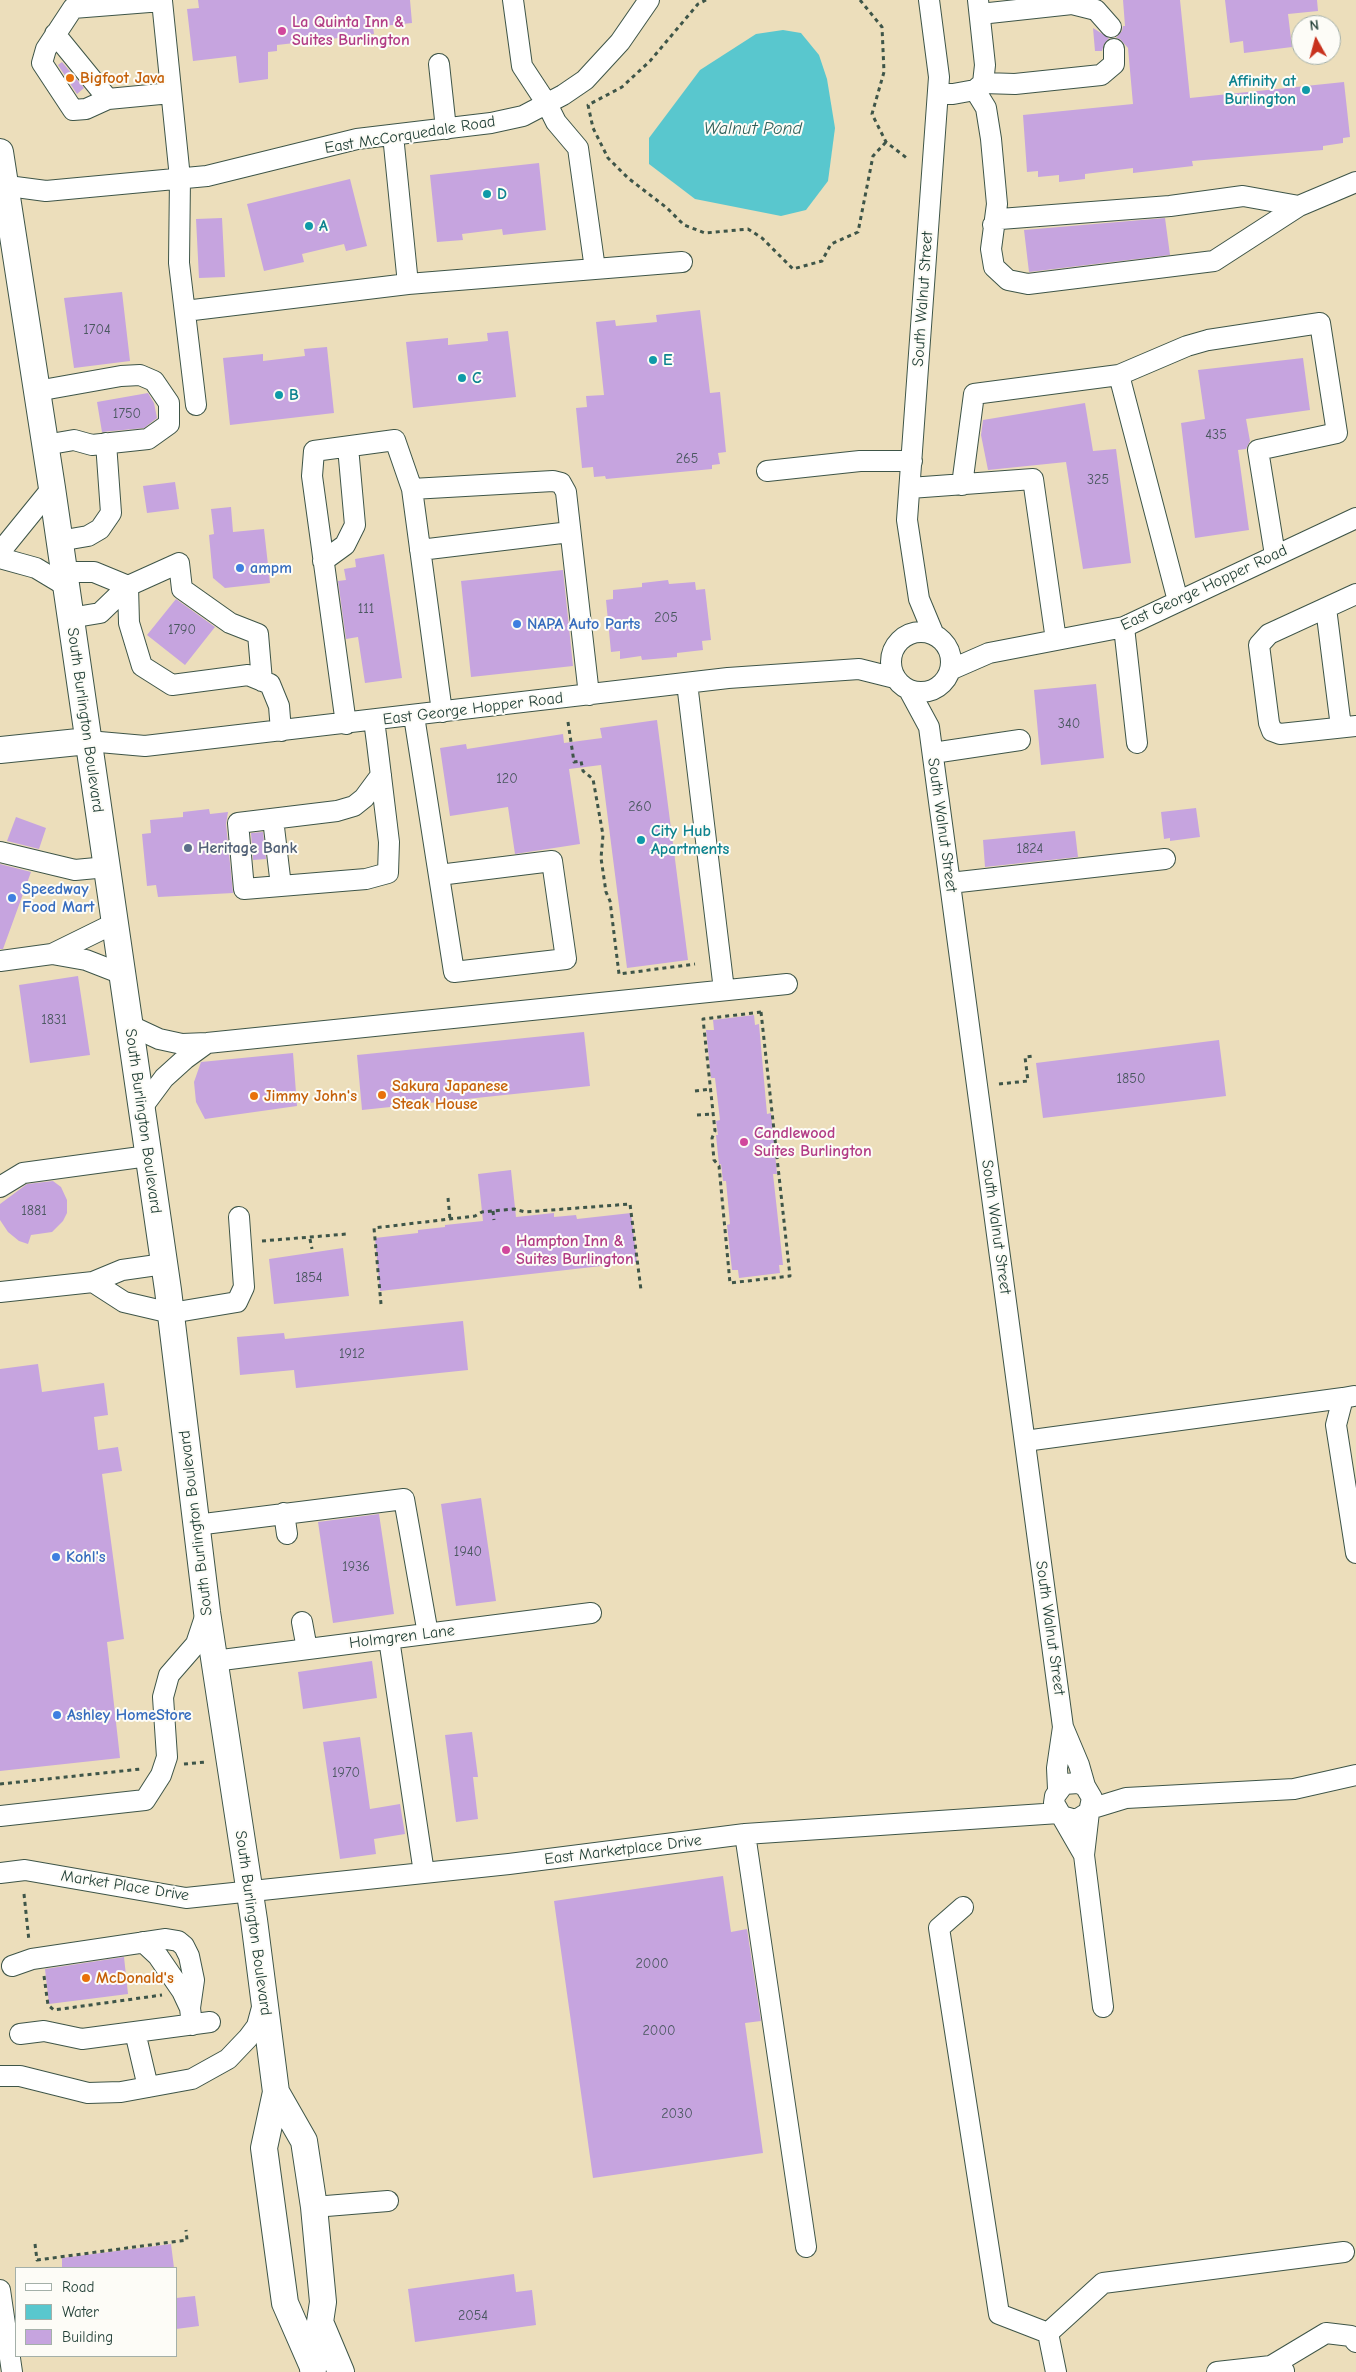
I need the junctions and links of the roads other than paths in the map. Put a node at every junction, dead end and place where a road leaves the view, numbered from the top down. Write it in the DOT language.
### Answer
graph roads {
  1 [pos="513,0"];
  2 [pos="649,0"];
  3 [pos="929,0"];
  4 [pos="979,7"];
  5 [pos="1110,27"];
  6 [pos="55,34"];
  7 [pos="1114,50"];
  8 [pos="439,64"];
  9 [pos="979,87"];
  10 [pos="171,93"];
  11 [pos="938,94"];
  12 [pos="108,99"];
  13 [pos="547,104"];
  14 [pos="446,129"];
  15 [pos="393,135"];
  16 [pos="0,152"];
  17 [pos="180,178"];
  18 [pos="1356,182"];
  19 [pos="3,185"];
  20 [pos="1299,206"];
  21 [pos="993,225"];
  22 [pos="682,262"];
  23 [pos="595,269"];
  24 [pos="408,284"];
  25 [pos="185,311"];
  26 [pos="1119,375"];
  27 [pos="36,391"];
  28 [pos="196,405"];
  29 [pos="106,444"];
  30 [pos="45,446"];
  31 [pos="348,447"];
  32 [pos="912,461"];
  33 [pos="767,471"];
  34 [pos="962,485"];
  35 [pos="52,488"];
  36 [pos="910,488"];
  37 [pos="412,489"];
  38 [pos="1356,518"];
  39 [pos="570,532"];
  40 [pos="59,541"];
  41 [pos="420,550"];
  42 [pos="0,552"];
  43 [pos="1275,555"];
  44 [pos="0,558"];
  45 [pos="324,561"];
  46 [pos="65,579"];
  47 [pos="128,586"];
  48 [pos="1356,594"];
  49 [pos="918,598"];
  50 [pos="1178,601"];
  51 [pos="1326,608"];
  52 [pos="70,618"];
  53 [pos="1124,627"];
  54 [pos="940,640"];
  55 [pos="1056,640"];
  56 [pos="897,646"];
  57 [pos="989,654"];
  58 [pos="859,669"];
  59 [pos="947,676"];
  60 [pos="262,681"];
  61 [pos="687,683"];
  62 [pos="902,684"];
  63 [pos="589,695"];
  64 [pos="442,712"];
  65 [pos="414,716"];
  66 [pos="374,720"];
  67 [pos="346,724"];
  68 [pos="929,727"];
  69 [pos="1349,727"];
  70 [pos="281,731"];
  71 [pos="1020,740"];
  72 [pos="88,741"];
  73 [pos="1137,743"];
  74 [pos="0,750"];
  75 [pos="933,753"];
  76 [pos="381,775"];
  77 [pos="273,819"];
  78 [pos="0,852"];
  79 [pos="1165,859"];
  80 [pos="106,868"];
  81 [pos="439,875"];
  82 [pos="950,883"];
  83 [pos="281,886"];
  84 [pos="115,923"];
  85 [pos="52,954"];
  86 [pos="0,961"];
  87 [pos="122,974"];
  88 [pos="788,984"];
  89 [pos="724,990"];
  90 [pos="129,1025"];
  91 [pos="208,1043"];
  92 [pos="141,1108"];
  93 [pos="148,1156"];
  94 [pos="0,1188"];
  95 [pos="239,1217"];
  96 [pos="164,1264"];
  97 [pos="93,1282"];
  98 [pos="0,1292"];
  99 [pos="171,1313"];
  100 [pos="1349,1397"];
  101 [pos="1025,1441"];
  102 [pos="284,1513"];
  103 [pos="196,1525"];
  104 [pos="288,1534"];
  105 [pos="1356,1553"];
  106 [pos="206,1612"];
  107 [pos="591,1613"];
  108 [pos="302,1622"];
  109 [pos="428,1634"];
  110 [pos="389,1638"];
  111 [pos="307,1649"];
  112 [pos="214,1661"];
  113 [pos="1063,1727"];
  114 [pos="1356,1775"];
  115 [pos="1086,1787"];
  116 [pos="1058,1791"];
  117 [pos="1126,1798"];
  118 [pos="1089,1811"];
  119 [pos="1061,1814"];
  120 [pos="0,1816"];
  121 [pos="996,1817"];
  122 [pos="745,1834"];
  123 [pos="1084,1855"];
  124 [pos="0,1873"];
  125 [pos="424,1873"];
  126 [pos="250,1892"];
  127 [pos="962,1907"];
  128 [pos="143,1942"];
  129 [pos="12,1966"];
  130 [pos="264,2002"];
  131 [pos="1104,2008"];
  132 [pos="197,2018"];
  133 [pos="135,2032"];
  134 [pos="20,2034"];
  135 [pos="0,2076"];
  136 [pos="148,2087"];
  137 [pos="276,2092"];
  138 [pos="388,2201"];
  139 [pos="314,2207"];
  140 [pos="806,2247"];
  141 [pos="1344,2252"];
  142 [pos="0,2291"];
  143 [pos="320,2321"];
  144 [pos="1048,2333"];
  145 [pos="1356,2342"];
  146 [pos="313,2369"];
  147 [pos="1279,2369"];
  148 [pos="12,2372"];
  149 [pos="341,2372"];
  150 [pos="1056,2372"];
  151 [pos="1217,2372"];
  1 -- 13 [label="street"];
  2 -- 13 [label="street, East McCorquedale Road"];
  3 -- 11 [label="street, South Walnut Street"];
  4 -- 5 [label="street"];
  4 -- 9 [label="street"];
  6 -- 10 [label="street"];
  6 -- 12 [label="street"];
  6 -- 12 [label="street"];
  7 -- 9 [label="street"];
  8 -- 14 [label="street"];
  9 -- 11 [label="street"];
  9 -- 21 [label="street"];
  10 -- 12 [label="street"];
  10 -- 17 [label="street"];
  11 -- 32 [label="street, South Walnut Street"];
  13 -- 14 [label="street, East McCorquedale Road"];
  13 -- 23 [label="street"];
  14 -- 15 [label="street, East McCorquedale Road"];
  15 -- 17 [label="street, East McCorquedale Road"];
  15 -- 24 [label="street"];
  16 -- 19 [label="main road, South Burlington Boulevard"];
  17 -- 19 [label="street, East McCorquedale Road"];
  17 -- 25 [label="street"];
  18 -- 20 [label="street"];
  19 -- 27 [label="main road, South Burlington Boulevard"];
  20 -- 21 [label="street"];
  20 -- 21 [label="street"];
  22 -- 23 [label="street"];
  23 -- 24 [label="street"];
  24 -- 25 [label="street"];
  25 -- 28 [label="street"];
  26 -- 34 [label="street"];
  26 -- 43 [label="street"];
  26 -- 50 [label="street"];
  27 -- 29 [label="street"];
  27 -- 30 [label="main road, South Burlington Boulevard"];
  29 -- 30 [label="street"];
  29 -- 40 [label="street"];
  30 -- 35 [label="main road, South Burlington Boulevard"];
  31 -- 37 [label="street"];
  31 -- 45 [label="street"];
  31 -- 45 [label="street"];
  32 -- 33 [label="street"];
  32 -- 36 [label="street, South Walnut Street"];
  34 -- 36 [label="street"];
  34 -- 55 [label="street"];
  35 -- 40 [label="main road, South Burlington Boulevard"];
  35 -- 42 [label="street"];
  36 -- 49 [label="street, South Walnut Street"];
  37 -- 39 [label="street"];
  37 -- 41 [label="street"];
  38 -- 43 [label="street, East George Hopper Road"];
  39 -- 41 [label="street"];
  39 -- 63 [label="street"];
  40 -- 46 [label="main road, South Burlington Boulevard"];
  41 -- 64 [label="street"];
  43 -- 50 [label="street, East George Hopper Road"];
  44 -- 46 [label="street"];
  45 -- 67 [label="street"];
  46 -- 47 [label="street"];
  46 -- 52 [label="main road, South Burlington Boulevard"];
  47 -- 52 [label="street"];
  47 -- 60 [label="street"];
  47 -- 60 [label="street"];
  48 -- 51 [label="street"];
  49 -- 54 [label="street, South Walnut Street"];
  49 -- 56 [label="street"];
  50 -- 53 [label="street, East George Hopper Road"];
  51 -- 69 [label="street"];
  51 -- 69 [label="street"];
  52 -- 72 [label="main road, South Burlington Boulevard"];
  53 -- 55 [label="street, East George Hopper Road"];
  53 -- 73 [label="street"];
  54 -- 56 [label="street"];
  54 -- 57 [label="street, East George Hopper Road"];
  54 -- 59 [label="street"];
  55 -- 57 [label="street, East George Hopper Road"];
  56 -- 58 [label="street, East George Hopper Road"];
  56 -- 62 [label="street"];
  57 -- 59 [label="street, East George Hopper Road"];
  58 -- 61 [label="street, East George Hopper Road"];
  58 -- 62 [label="street, East George Hopper Road"];
  59 -- 62 [label="street"];
  59 -- 68 [label="street, South Walnut Street"];
  60 -- 70 [label="street"];
  61 -- 63 [label="street, East George Hopper Road"];
  61 -- 89 [label="street"];
  62 -- 68 [label="street, South Walnut Street"];
  63 -- 64 [label="street, East George Hopper Road"];
  64 -- 65 [label="street, East George Hopper Road"];
  65 -- 66 [label="street, East George Hopper Road"];
  65 -- 81 [label="street"];
  66 -- 67 [label="street, East George Hopper Road"];
  66 -- 76 [label="street"];
  67 -- 70 [label="street, East George Hopper Road"];
  68 -- 75 [label="street, South Walnut Street"];
  70 -- 72 [label="street, East George Hopper Road"];
  71 -- 75 [label="street"];
  72 -- 74 [label="main road"];
  72 -- 80 [label="main road, South Burlington Boulevard"];
  75 -- 82 [label="street, South Walnut Street"];
  76 -- 77 [label="street"];
  76 -- 83 [label="street"];
  77 -- 83 [label="street"];
  77 -- 83 [label="street"];
  78 -- 80 [label="street"];
  79 -- 82 [label="street"];
  80 -- 84 [label="main road, South Burlington Boulevard"];
  81 -- 81 [label="street"];
  82 -- 101 [label="street, South Walnut Street"];
  84 -- 85 [label="street"];
  84 -- 87 [label="main road, South Burlington Boulevard"];
  85 -- 86 [label="street"];
  85 -- 87 [label="street"];
  87 -- 90 [label="main road, South Burlington Boulevard"];
  88 -- 89 [label="street"];
  89 -- 91 [label="street"];
  90 -- 91 [label="street"];
  90 -- 92 [label="main road, South Burlington Boulevard"];
  91 -- 92 [label="street"];
  92 -- 93 [label="main road, South Burlington Boulevard"];
  93 -- 94 [label="street"];
  93 -- 96 [label="main road, South Burlington Boulevard"];
  95 -- 99 [label="street"];
  96 -- 97 [label="street"];
  96 -- 99 [label="main road, South Burlington Boulevard"];
  97 -- 98 [label="street"];
  97 -- 99 [label="street"];
  99 -- 103 [label="main road, South Burlington Boulevard"];
  100 -- 101 [label="street"];
  100 -- 105 [label="street"];
  101 -- 113 [label="street, South Walnut Street"];
  102 -- 103 [label="street"];
  102 -- 104 [label="street"];
  102 -- 109 [label="street"];
  103 -- 106 [label="main road, South Burlington Boulevard"];
  106 -- 112 [label="main road, South Burlington Boulevard"];
  106 -- 120 [label="street"];
  107 -- 109 [label="street, Holmgren Lane"];
  108 -- 111 [label="street"];
  109 -- 110 [label="street, Holmgren Lane"];
  110 -- 111 [label="street, Holmgren Lane"];
  110 -- 125 [label="street"];
  111 -- 112 [label="street, Holmgren Lane"];
  112 -- 126 [label="main road, South Burlington Boulevard"];
  113 -- 115 [label="street, South Walnut Street"];
  113 -- 116 [label="street, South Walnut Street"];
  114 -- 117 [label="street"];
  115 -- 116 [label="street"];
  115 -- 117 [label="street"];
  115 -- 118 [label="street"];
  116 -- 119 [label="street"];
  116 -- 121 [label="street, East Marketplace Drive"];
  117 -- 118 [label="street"];
  118 -- 119 [label="street"];
  118 -- 123 [label="street"];
  119 -- 121 [label="street, East Marketplace Drive"];
  119 -- 123 [label="street"];
  121 -- 122 [label="street, East Marketplace Drive"];
  122 -- 125 [label="street, East Marketplace Drive"];
  122 -- 140 [label="street"];
  123 -- 131 [label="street"];
  124 -- 126 [label="street, Market Place Drive"];
  125 -- 126 [label="street, East Marketplace Drive"];
  126 -- 130 [label="main road, South Burlington Boulevard"];
  127 -- 144 [label="street"];
  128 -- 129 [label="street"];
  128 -- 132 [label="street"];
  128 -- 132 [label="street"];
  130 -- 136 [label="street"];
  130 -- 137 [label="main road, South Burlington Boulevard"];
  132 -- 133 [label="street"];
  133 -- 134 [label="street"];
  133 -- 136 [label="street"];
  135 -- 136 [label="street"];
  137 -- 139 [label="main road, South Burlington Boulevard"];
  137 -- 146 [label="main road, South Burlington Boulevard"];
  138 -- 139 [label="street"];
  139 -- 143 [label="main road, South Burlington Boulevard"];
  141 -- 144 [label="street"];
  142 -- 148 [label="street"];
  143 -- 146 [label="main road, South Burlington Boulevard"];
  143 -- 149 [label="main road"];
  144 -- 150 [label="street"];
  145 -- 147 [label="street"];
  147 -- 151 [label="street"];
}
